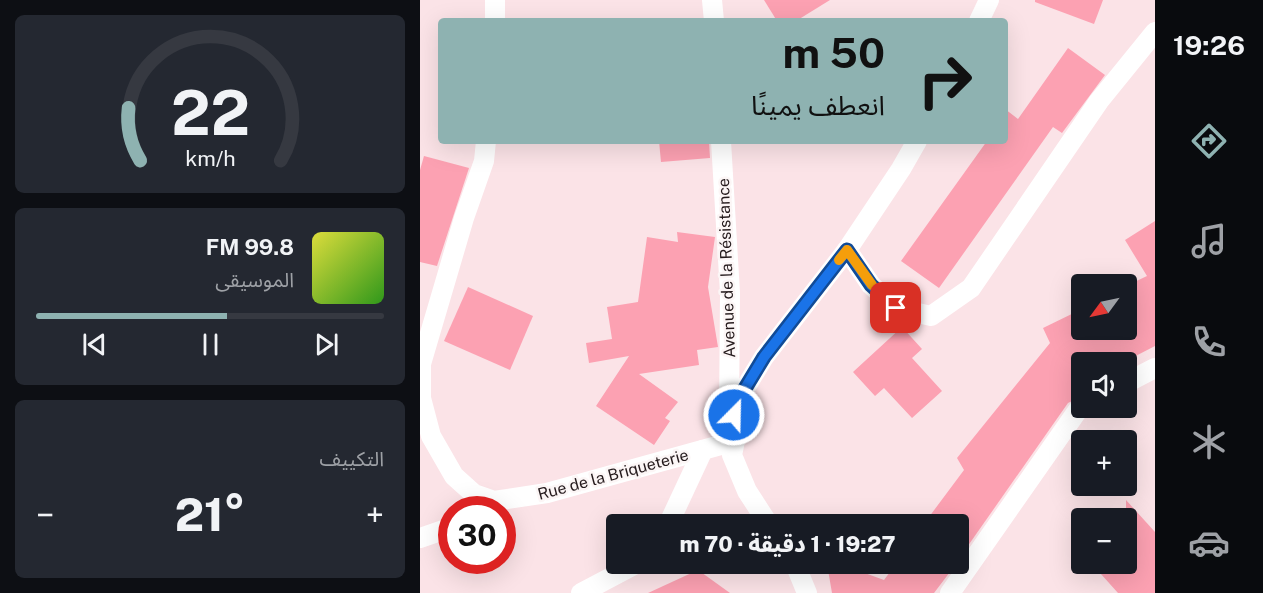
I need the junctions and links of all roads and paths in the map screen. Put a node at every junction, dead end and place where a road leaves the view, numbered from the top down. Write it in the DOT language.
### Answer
graph roads {
  1 [pos="495,0"];
  2 [pos="712,0"];
  3 [pos="989,0"];
  4 [pos="495,18"];
  5 [pos="714,18"];
  6 [pos="980,18"];
  7 [pos="1155,32"];
  8 [pos="486,144"];
  9 [pos="721,144"];
  10 [pos="915,144"];
  11 [pos="847,250"];
  12 [pos="1155,368"];
  13 [pos="1137,377"];
  14 [pos="1075,418"];
  15 [pos="732,435"];
  16 [pos="703,450"];
  17 [pos="547,493"];
  18 [pos="516,504"];
  19 [pos="673,514"];
  20 [pos="762,514"];
  21 [pos="438,532"];
  22 [pos="420,538"];
  23 [pos="617,574"];
  24 [pos="799,574"];
  25 [pos="581,593"];
  26 [pos="807,593"];
  27 [pos="950,593"];
  1 -- 4 [label="street"];
  2 -- 5 [label="street"];
  3 -- 6 [label="street"];
  7 -- 11 [label="street"];
  8 -- 17 [label="street, Rue de la Briqueterie"];
  9 -- 15 [label="street, Avenue de la Résistance"];
  10 -- 11 [label="street"];
  11 -- 15 [label="street"];
  12 -- 13 [label="street"];
  14 -- 27 [label="street"];
  15 -- 16 [label="street, Rue de la Briqueterie"];
  15 -- 20 [label="street, Avenue de la Résistance"];
  16 -- 17 [label="street, Rue de la Briqueterie"];
  16 -- 19 [label="street"];
  17 -- 18 [label="street"];
  21 -- 22 [label="street"];
  23 -- 25 [label="street"];
  24 -- 26 [label="street"];
}
